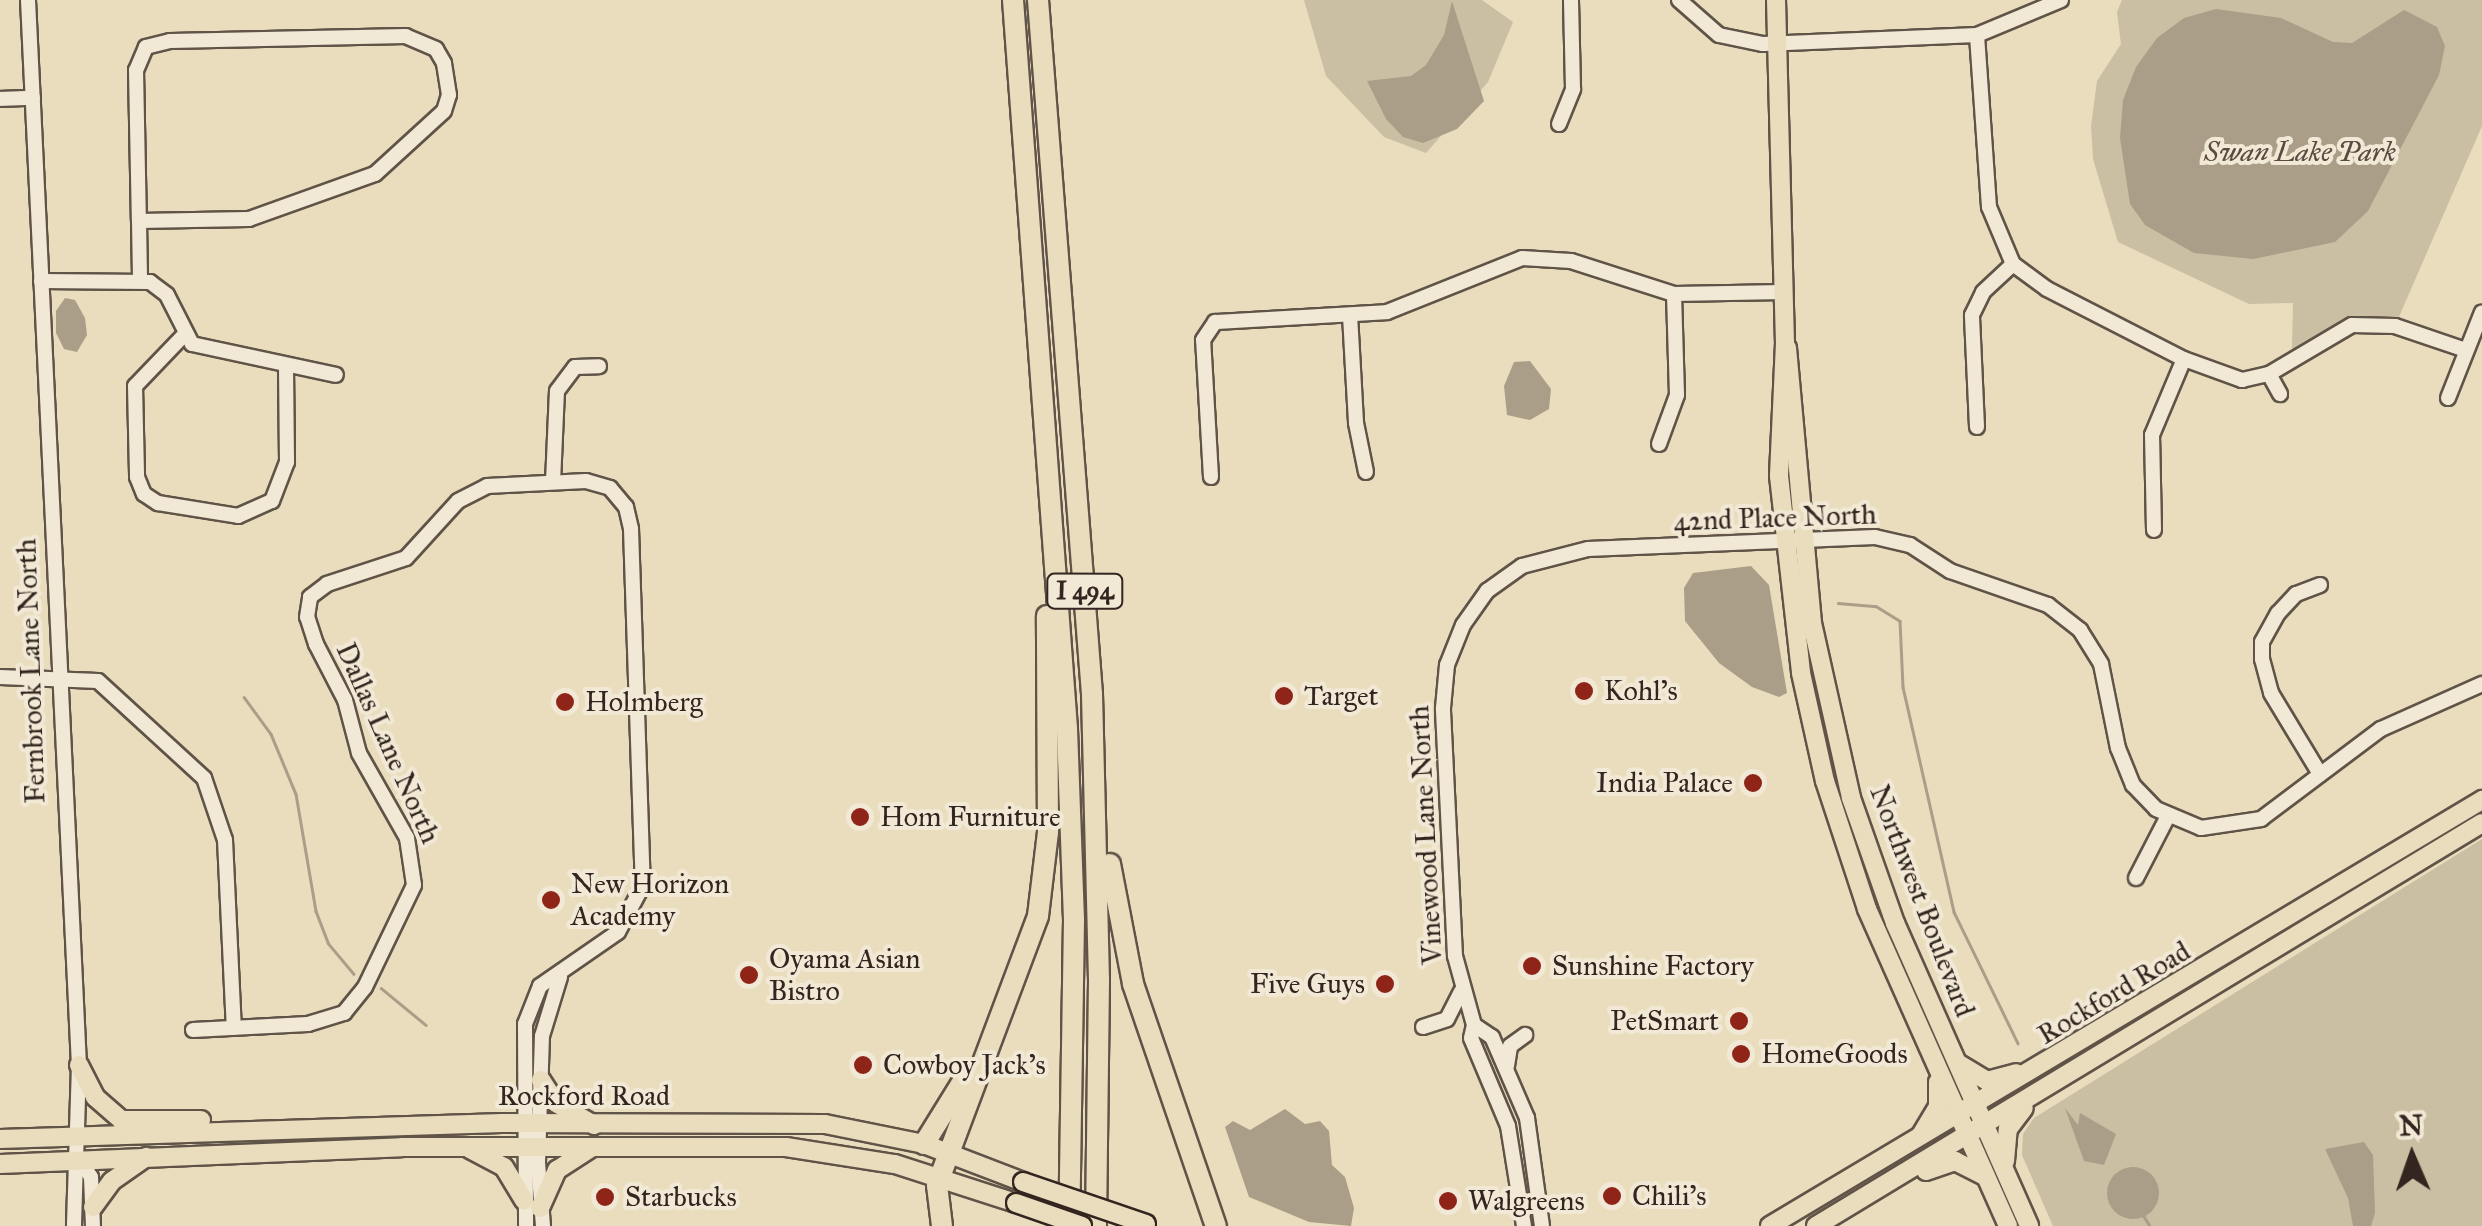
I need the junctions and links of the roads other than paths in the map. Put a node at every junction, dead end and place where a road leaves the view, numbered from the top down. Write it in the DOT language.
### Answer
graph roads {
  1 [pos="28,0"];
  2 [pos="1013,0"];
  3 [pos="1038,0"];
  4 [pos="1571,0"];
  5 [pos="1680,0"];
  6 [pos="1776,0"];
  7 [pos="2062,0"];
  8 [pos="1977,36"];
  9 [pos="1778,44"];
  10 [pos="33,98"];
  11 [pos="0,100"];
  12 [pos="1560,124"];
  13 [pos="139,222"];
  14 [pos="2013,264"];
  15 [pos="40,281"];
  16 [pos="140,281"];
  17 [pos="1784,292"];
  18 [pos="1674,294"];
  19 [pos="2482,312"];
  20 [pos="1350,315"];
  21 [pos="183,336"];
  22 [pos="1785,343"];
  23 [pos="2466,350"];
  24 [pos="2184,358"];
  25 [pos="286,365"];
  26 [pos="599,366"];
  27 [pos="2269,374"];
  28 [pos="336,375"];
  29 [pos="2280,394"];
  30 [pos="2448,398"];
  31 [pos="1976,426"];
  32 [pos="1658,444"];
  33 [pos="1366,472"];
  34 [pos="1211,478"];
  35 [pos="553,482"];
  36 [pos="1053,530"];
  37 [pos="2154,530"];
  38 [pos="1782,541"];
  39 [pos="1802,541"];
  40 [pos="2320,584"];
  41 [pos="1488,592"];
  42 [pos="56,675"];
  43 [pos="0,677"];
  44 [pos="2482,684"];
  45 [pos="1094,734"];
  46 [pos="2320,774"];
  47 [pos="2482,800"];
  48 [pos="2168,816"];
  49 [pos="2482,823"];
  50 [pos="2136,878"];
  51 [pos="560,977"];
  52 [pos="1461,990"];
  53 [pos="1474,1025"];
  54 [pos="1423,1027"];
  55 [pos="234,1028"];
  56 [pos="192,1030"];
  57 [pos="1525,1035"];
  58 [pos="986,1041"];
  59 [pos="2070,1051"];
  60 [pos="1955,1060"];
  61 [pos="1935,1062"];
  62 [pos="79,1065"];
  63 [pos="1507,1066"];
  64 [pos="541,1080"];
  65 [pos="2037,1094"];
  66 [pos="1976,1107"];
  67 [pos="529,1124"];
  68 [pos="594,1125"];
  69 [pos="1984,1125"];
  70 [pos="1964,1126"];
  71 [pos="250,1130"];
  72 [pos="80,1136"];
  73 [pos="0,1139"];
  74 [pos="924,1144"];
  75 [pos="460,1146"];
  76 [pos="530,1146"];
  77 [pos="596,1146"];
  78 [pos="1904,1151"];
  79 [pos="948,1154"];
  80 [pos="147,1157"];
  81 [pos="80,1159"];
  82 [pos="0,1164"];
  83 [pos="2006,1172"];
  84 [pos="939,1178"];
  85 [pos="1988,1182"];
  86 [pos="1862,1198"];
  87 [pos="536,1212"];
  88 [pos="93,1216"];
  89 [pos="1149,1225"];
  90 [pos="74,1226"];
  91 [pos="526,1226"];
  92 [pos="942,1226"];
  93 [pos="1069,1226"];
  94 [pos="1082,1226"];
  95 [pos="1096,1226"];
  96 [pos="1216,1226"];
  97 [pos="1524,1226"];
  98 [pos="1542,1226"];
  99 [pos="1770,1226"];
  100 [pos="1816,1226"];
  101 [pos="2008,1226"];
  102 [pos="2030,1226"];
  1 -- 10 [label="street, Fernbrook Lane North"];
  2 -- 36 [label="highway, I 494"];
  3 -- 45 [label="highway, I 494"];
  4 -- 12 [label="street"];
  5 -- 9 [label="street"];
  6 -- 9 [label="main road, Northwest Boulevard"];
  7 -- 8 [label="street"];
  8 -- 9 [label="street"];
  8 -- 14 [label="street"];
  9 -- 17 [label="main road, Northwest Boulevard"];
  10 -- 11 [label="street"];
  10 -- 15 [label="street, Fernbrook Lane North"];
  13 -- 13 [label="street"];
  13 -- 16 [label="street"];
  14 -- 24 [label="street"];
  14 -- 31 [label="street"];
  15 -- 16 [label="street"];
  15 -- 42 [label="street, Fernbrook Lane North"];
  16 -- 21 [label="street"];
  17 -- 18 [label="street"];
  17 -- 22 [label="main road, Northwest Boulevard"];
  18 -- 20 [label="street"];
  18 -- 32 [label="street"];
  19 -- 23 [label="street"];
  20 -- 33 [label="street"];
  20 -- 34 [label="street"];
  21 -- 25 [label="street"];
  21 -- 25 [label="street"];
  22 -- 38 [label="main road, Northwest Boulevard"];
  22 -- 39 [label="main road, Northwest Boulevard"];
  23 -- 27 [label="street"];
  23 -- 30 [label="street"];
  24 -- 27 [label="street"];
  24 -- 37 [label="street"];
  25 -- 28 [label="street"];
  26 -- 35 [label="street"];
  27 -- 29 [label="street"];
  35 -- 51 [label="street"];
  35 -- 55 [label="street, Dallas Lane North"];
  36 -- 58 [label="highway"];
  36 -- 93 [label="highway, I 494"];
  38 -- 39 [label="street, 42nd Place North"];
  38 -- 41 [label="street, 42nd Place North"];
  38 -- 61 [label="main road, Northwest Boulevard"];
  39 -- 48 [label="street, 42nd Place North"];
  39 -- 60 [label="main road, Northwest Boulevard"];
  40 -- 46 [label="street"];
  41 -- 52 [label="street, Vinewood Lane North"];
  42 -- 43 [label="street"];
  42 -- 55 [label="street"];
  42 -- 62 [label="street, Fernbrook Lane North"];
  44 -- 46 [label="street, 42nd Place North"];
  45 -- 95 [label="highway, I 494"];
  45 -- 96 [label="highway"];
  46 -- 48 [label="street, 42nd Place North"];
  47 -- 59 [label="main road, Rockford Road"];
  48 -- 50 [label="street"];
  49 -- 65 [label="main road, Rockford Road"];
  51 -- 64 [label="street"];
  51 -- 67 [label="street"];
  52 -- 53 [label="street, Vinewood Lane North"];
  52 -- 54 [label="street"];
  53 -- 63 [label="street, Vinewood Lane North"];
  53 -- 97 [label="street, Vinewood Lane North"];
  55 -- 56 [label="street"];
  57 -- 63 [label="street"];
  58 -- 74 [label="highway"];
  58 -- 79 [label="highway"];
  59 -- 60 [label="main road"];
  59 -- 66 [label="main road, Rockford Road"];
  60 -- 66 [label="main road, Northwest Boulevard"];
  61 -- 70 [label="main road, Northwest Boulevard"];
  61 -- 78 [label="main road"];
  62 -- 71 [label="main road"];
  62 -- 72 [label="street, Fernbrook Lane North"];
  63 -- 98 [label="street, Vinewood Lane North"];
  64 -- 67 [label="street"];
  64 -- 68 [label="main road"];
  65 -- 69 [label="main road, Rockford Road"];
  65 -- 83 [label="main road"];
  66 -- 69 [label="main road, Northwest Boulevard"];
  66 -- 70 [label="main road, Rockford Road"];
  67 -- 68 [label="main road, Rockford Road"];
  67 -- 71 [label="main road, Rockford Road"];
  67 -- 76 [label="street"];
  68 -- 74 [label="main road, Rockford Road"];
  69 -- 70 [label="main road, Rockford Road"];
  69 -- 83 [label="main road, Northwest Boulevard"];
  70 -- 78 [label="main road, Rockford Road"];
  70 -- 85 [label="main road, Northwest Boulevard"];
  70 -- 86 [label="main road, Rockford Road"];
  71 -- 72 [label="main road, Rockford Road"];
  72 -- 73 [label="main road, Rockford Road"];
  72 -- 81 [label="street, Fernbrook Lane North"];
  74 -- 79 [label="main road, Rockford Road"];
  75 -- 76 [label="main road, Rockford Road"];
  75 -- 80 [label="main road, Rockford Road"];
  75 -- 87 [label="main road"];
  76 -- 77 [label="main road, Rockford Road"];
  76 -- 87 [label="street"];
  77 -- 84 [label="main road, Rockford Road"];
  77 -- 87 [label="main road"];
  78 -- 99 [label="main road, Rockford Road"];
  79 -- 84 [label="highway"];
  79 -- 89 [label="main road, Rockford Road, bridge"];
  80 -- 81 [label="main road, Rockford Road"];
  80 -- 88 [label="main road"];
  81 -- 82 [label="main road, Rockford Road"];
  81 -- 88 [label="street, Fernbrook Lane North"];
  81 -- 90 [label="street, Fernbrook Lane North"];
  83 -- 102 [label="main road, Northwest Boulevard"];
  84 -- 92 [label="highway"];
  84 -- 94 [label="main road, Rockford Road, bridge"];
  85 -- 86 [label="main road"];
  85 -- 101 [label="main road, Northwest Boulevard"];
  86 -- 100 [label="main road, Rockford Road"];
  87 -- 91 [label="street"];
}
